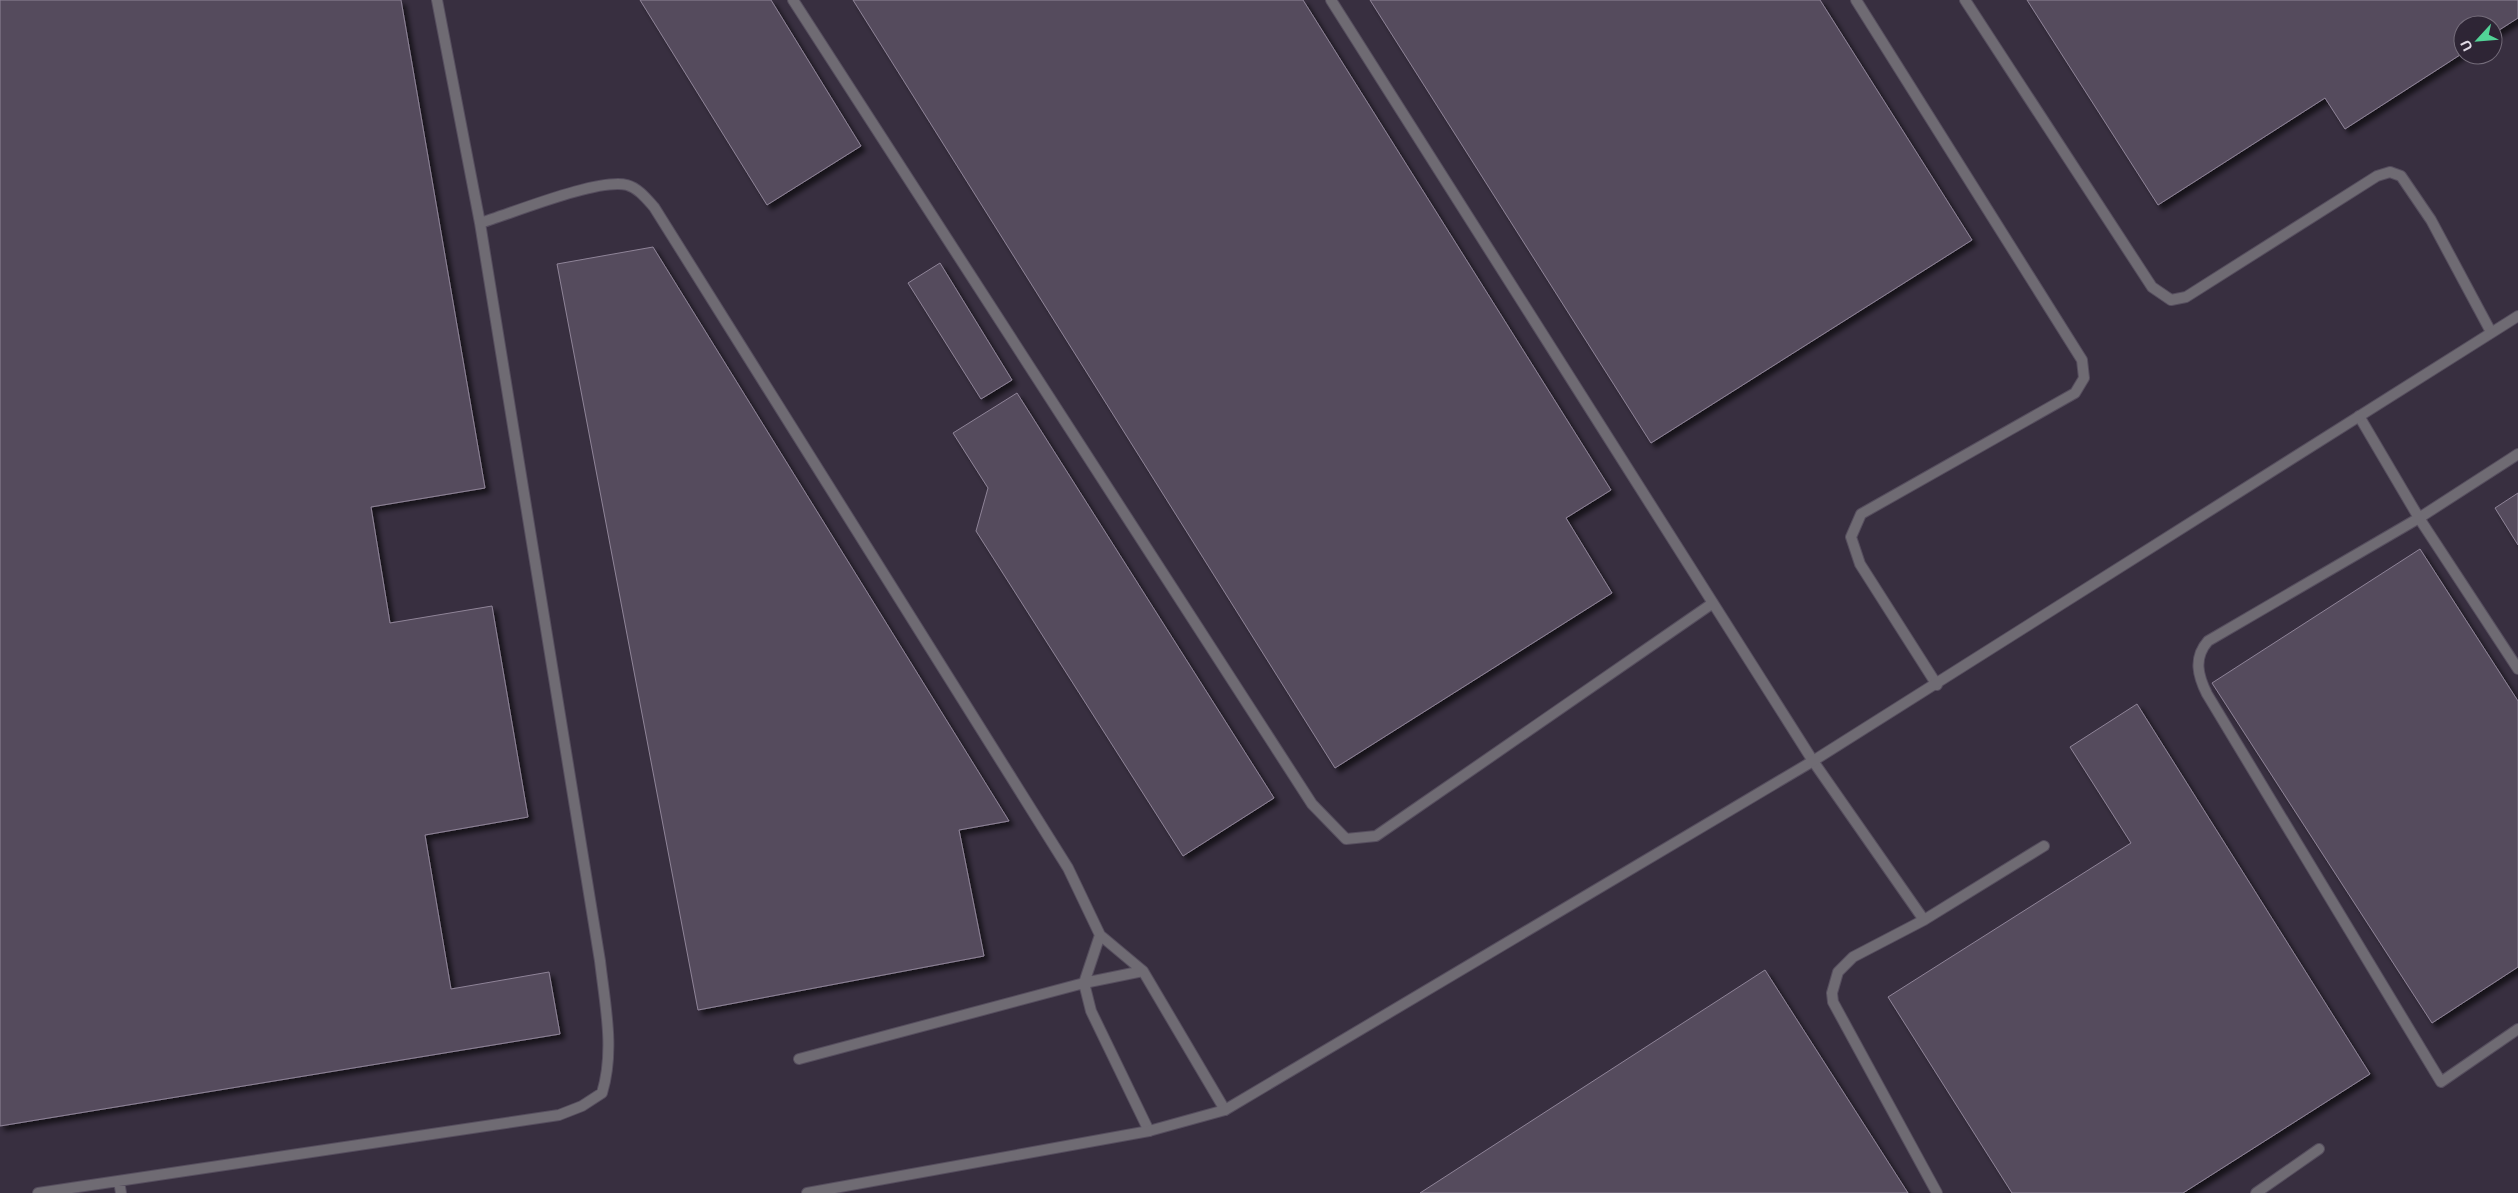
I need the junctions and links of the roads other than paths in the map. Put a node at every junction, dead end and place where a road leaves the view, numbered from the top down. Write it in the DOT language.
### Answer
graph roads {
  1 [pos="437,0"];
  2 [pos="793,0"];
  3 [pos="1330,0"];
  4 [pos="1856,0"];
  5 [pos="1965,0"];
  6 [pos="480,223"];
  7 [pos="2518,316"];
  8 [pos="2491,332"];
  9 [pos="2359,416"];
  10 [pos="2518,454"];
  11 [pos="2419,518"];
  12 [pos="1713,603"];
  13 [pos="2518,668"];
  14 [pos="1937,685"];
  15 [pos="1814,762"];
  16 [pos="2044,846"];
  17 [pos="1924,920"];
  18 [pos="1100,935"];
  19 [pos="1143,971"];
  20 [pos="1084,983"];
  21 [pos="2518,1028"];
  22 [pos="800,1059"];
  23 [pos="1225,1110"];
  24 [pos="1149,1131"];
  25 [pos="2318,1149"];
  26 [pos="119,1180"];
  27 [pos="38,1193"];
  28 [pos="121,1193"];
  29 [pos="807,1193"];
  30 [pos="1937,1193"];
  31 [pos="2256,1193"];
  1 -- 6 [label="street"];
  2 -- 12 [label="street"];
  3 -- 12 [label="street"];
  4 -- 14 [label="street"];
  5 -- 8 [label="street"];
  6 -- 18 [label="street"];
  6 -- 26 [label="street"];
  7 -- 8 [label="street"];
  8 -- 9 [label="street"];
  9 -- 11 [label="street"];
  9 -- 14 [label="street"];
  10 -- 11 [label="street"];
  11 -- 13 [label="street"];
  11 -- 21 [label="street"];
  12 -- 15 [label="street"];
  14 -- 15 [label="street"];
  15 -- 17 [label="street"];
  15 -- 23 [label="street"];
  16 -- 17 [label="street"];
  17 -- 30 [label="street"];
  18 -- 19 [label="street"];
  18 -- 20 [label="street"];
  19 -- 20 [label="street"];
  19 -- 23 [label="street"];
  20 -- 22 [label="street"];
  20 -- 24 [label="street"];
  23 -- 24 [label="street"];
  24 -- 29 [label="street"];
  25 -- 31 [label="street"];
  26 -- 27 [label="street"];
  26 -- 28 [label="street"];
}
